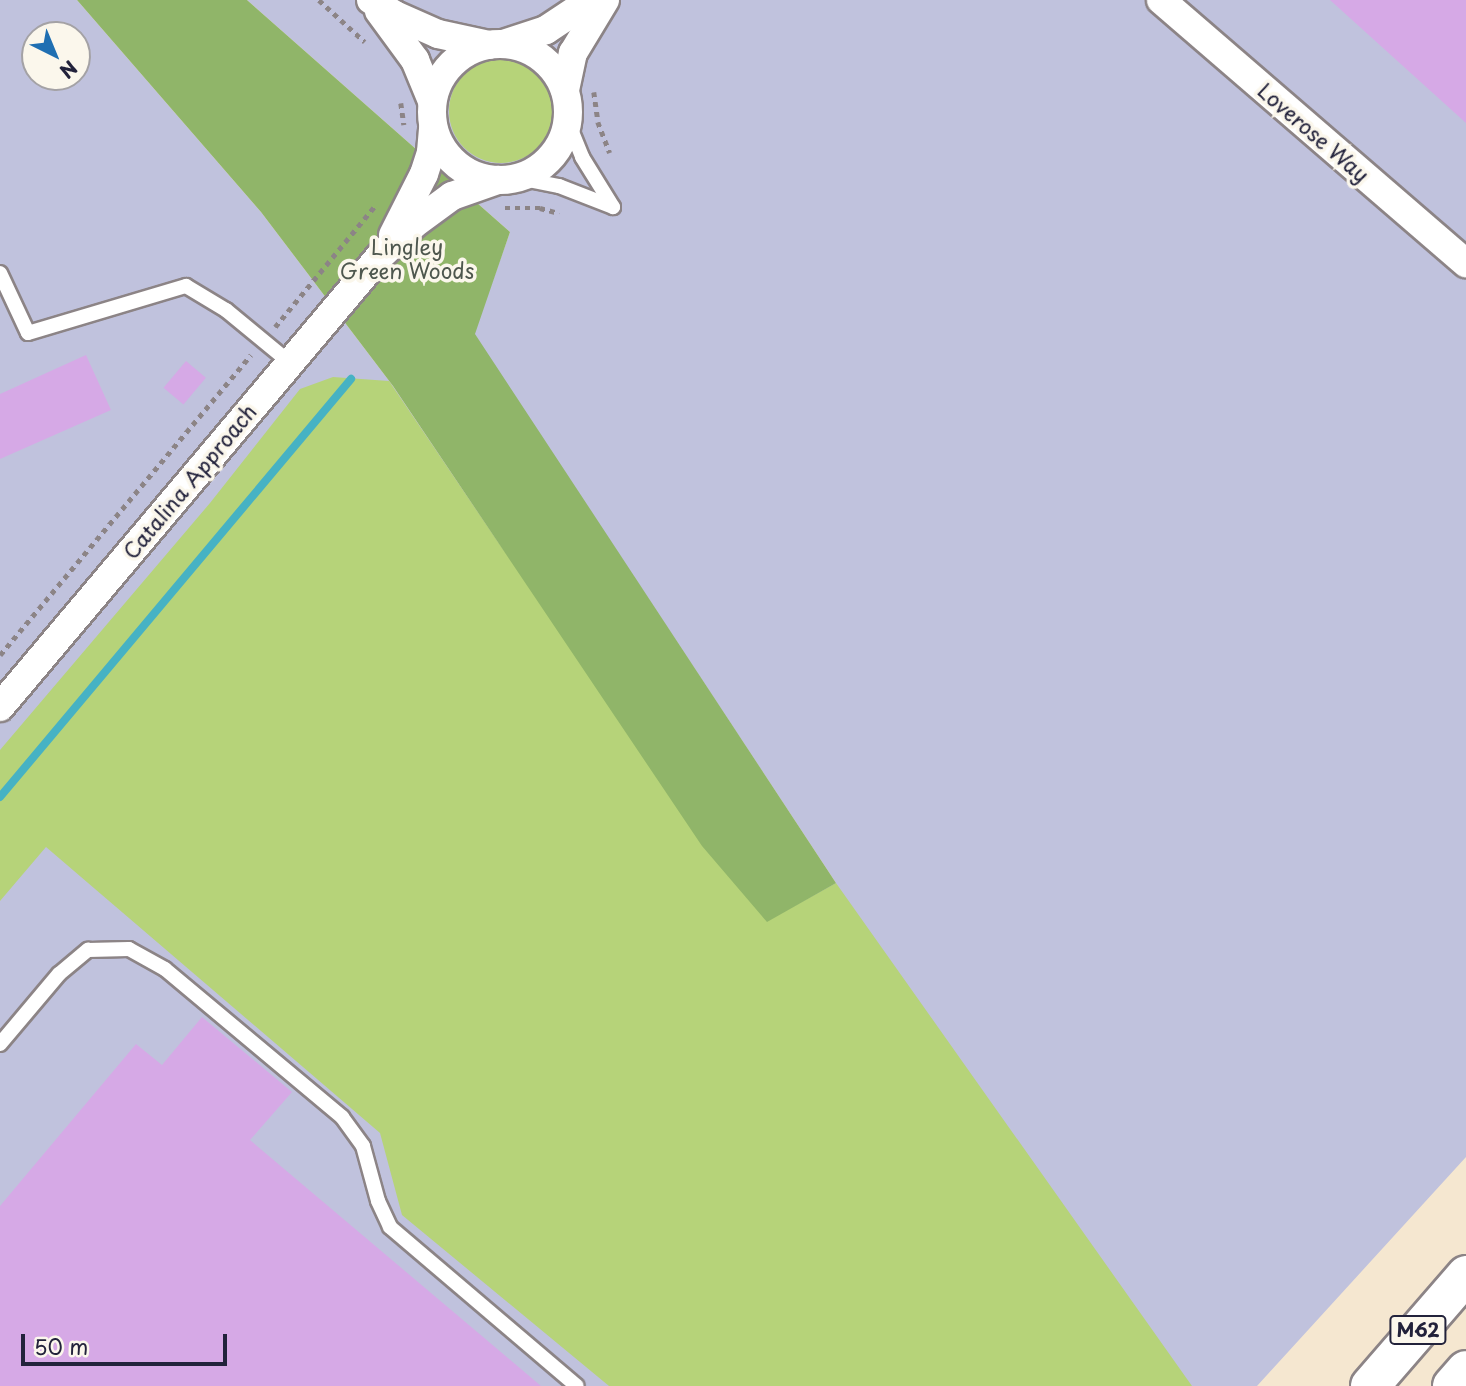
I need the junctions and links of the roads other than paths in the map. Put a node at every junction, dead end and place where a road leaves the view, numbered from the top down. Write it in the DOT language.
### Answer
graph roads {
  1 [pos="371,0"];
  2 [pos="591,0"];
  3 [pos="606,0"];
  4 [pos="1161,0"];
  5 [pos="496,44"];
  6 [pos="565,90"];
  7 [pos="433,114"];
  8 [pos="568,122"];
  9 [pos="508,179"];
  10 [pos="381,255"];
  11 [pos="1466,263"];
  12 [pos="0,273"];
  13 [pos="289,362"];
  14 [pos="0,707"];
  15 [pos="0,1044"];
  16 [pos="1466,1275"];
  17 [pos="1466,1370"];
  18 [pos="577,1386"];
  19 [pos="1370,1386"];
  20 [pos="1452,1386"];
  1 -- 5 [label="street"];
  1 -- 7 [label="street"];
  2 -- 5 [label="street"];
  3 -- 6 [label="street"];
  4 -- 11 [label="street, Loverose Way"];
  5 -- 6 [label="street"];
  5 -- 7 [label="street"];
  6 -- 8 [label="street"];
  7 -- 9 [label="street"];
  7 -- 10 [label="street, Catalina Approach"];
  8 -- 9 [label="street"];
  8 -- 9 [label="lane"];
  9 -- 10 [label="street, Catalina Approach"];
  10 -- 13 [label="street, Catalina Approach"];
  12 -- 13 [label="lane"];
  13 -- 14 [label="street, Catalina Approach"];
  15 -- 18 [label="lane"];
  16 -- 19 [label="highway, M62"];
  17 -- 20 [label="highway, M62"];
}
